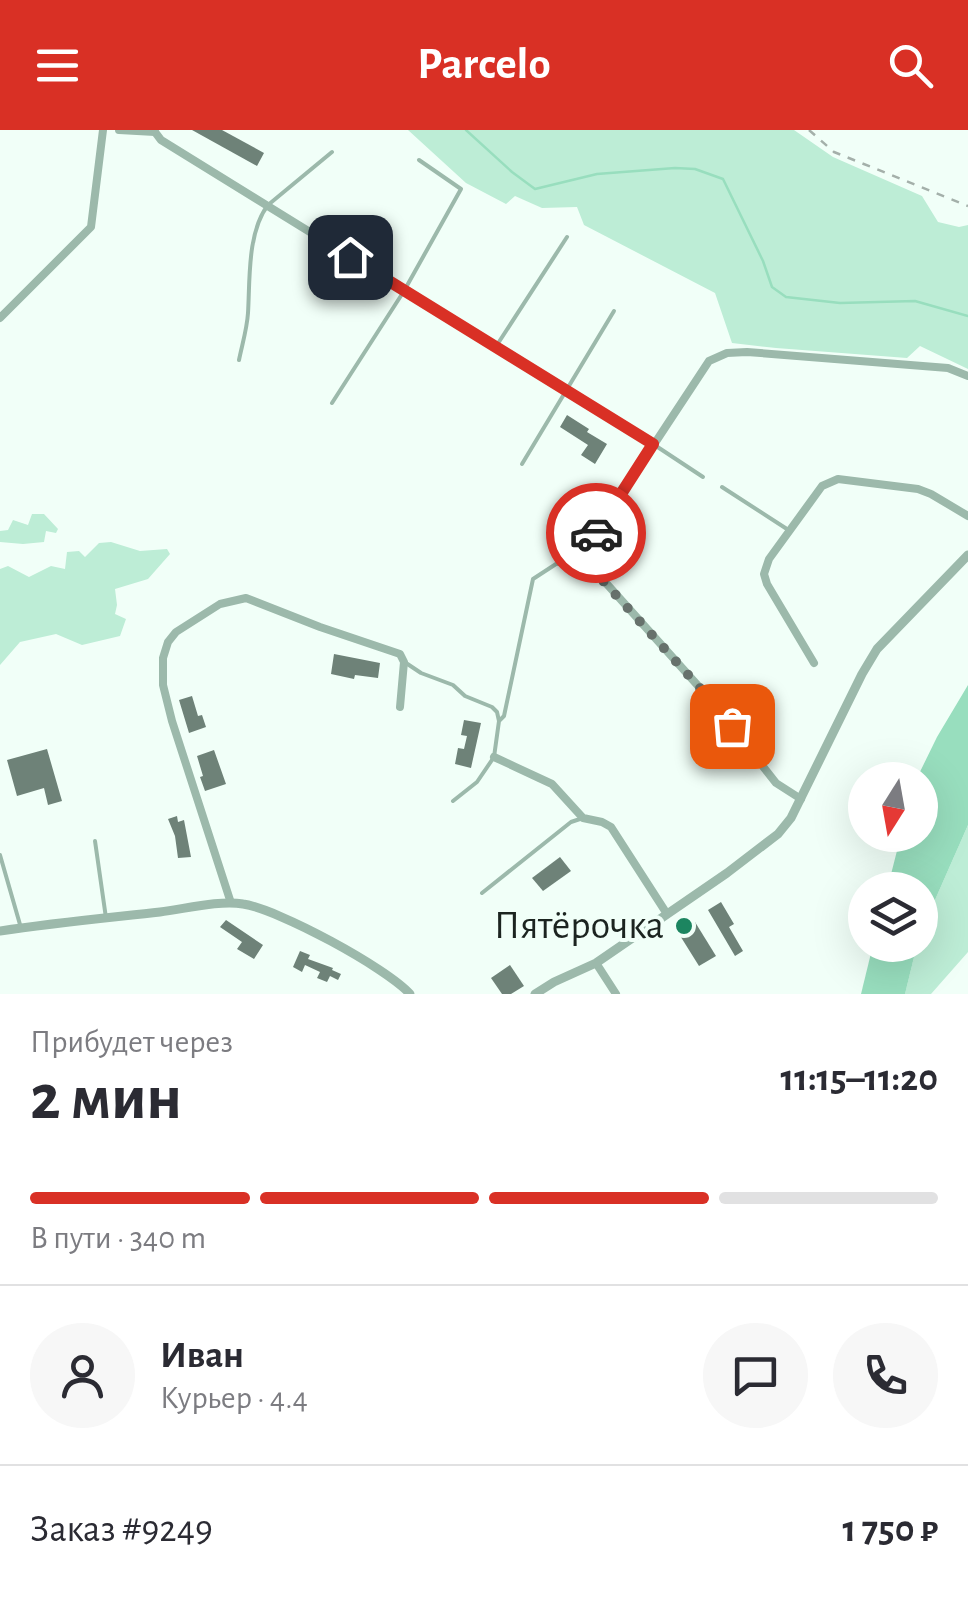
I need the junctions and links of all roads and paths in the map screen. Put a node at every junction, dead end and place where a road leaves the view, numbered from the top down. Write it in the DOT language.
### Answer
graph roads {
  1 [pos="104,130"];
  2 [pos="120,130"];
  3 [pos="809,130"];
  4 [pos="154,131"];
  5 [pos="332,152"];
  6 [pos="419,160"];
  7 [pos="268,205"];
  8 [pos="968,206"];
  9 [pos="567,237"];
  10 [pos="404,291"];
  11 [pos="614,311"];
  12 [pos="0,318"];
  13 [pos="495,348"];
  14 [pos="239,360"];
  15 [pos="968,376"];
  16 [pos="565,391"];
  17 [pos="332,403"];
  18 [pos="653,444"];
  19 [pos="522,464"];
  20 [pos="703,477"];
  21 [pos="722,487"];
  22 [pos="968,516"];
  23 [pos="790,530"];
  24 [pos="968,554"];
  25 [pos="589,561"];
  26 [pos="404,662"];
  27 [pos="814,663"];
  28 [pos="400,707"];
  29 [pos="499,721"];
  30 [pos="494,757"];
  31 [pos="801,800"];
  32 [pos="453,801"];
  33 [pos="583,818"];
  34 [pos="95,840"];
  35 [pos="0,856"];
  36 [pos="482,892"];
  37 [pos="231,903"];
  38 [pos="667,914"];
  39 [pos="106,918"];
  40 [pos="21,928"];
  41 [pos="0,932"];
  42 [pos="596,963"];
  43 [pos="410,994"];
  44 [pos="535,994"];
  45 [pos="616,994"];
  1 -- 12 [label="street"];
  2 -- 4 [label="street"];
  3 -- 8 [label="path"];
  4 -- 7 [label="street"];
  5 -- 7 [label="lane"];
  6 -- 10 [label="lane"];
  7 -- 10 [label="street"];
  7 -- 14 [label="lane"];
  9 -- 13 [label="lane"];
  10 -- 13 [label="street"];
  10 -- 17 [label="lane"];
  11 -- 16 [label="lane"];
  13 -- 16 [label="street"];
  15 -- 18 [label="street"];
  16 -- 18 [label="street"];
  16 -- 19 [label="lane"];
  18 -- 20 [label="lane"];
  18 -- 25 [label="street"];
  21 -- 23 [label="lane"];
  22 -- 23 [label="street"];
  23 -- 27 [label="street"];
  24 -- 31 [label="street"];
  25 -- 29 [label="lane"];
  25 -- 31 [label="street"];
  26 -- 28 [label="street"];
  26 -- 29 [label="lane"];
  26 -- 37 [label="street"];
  29 -- 30 [label="lane"];
  30 -- 32 [label="lane"];
  30 -- 33 [label="street"];
  31 -- 38 [label="street"];
  33 -- 36 [label="lane"];
  33 -- 38 [label="street"];
  34 -- 39 [label="lane"];
  35 -- 40 [label="lane"];
  37 -- 39 [label="street"];
  37 -- 43 [label="street"];
  38 -- 42 [label="street"];
  39 -- 40 [label="street"];
  40 -- 41 [label="street"];
  42 -- 44 [label="street"];
  42 -- 45 [label="street"];
}
